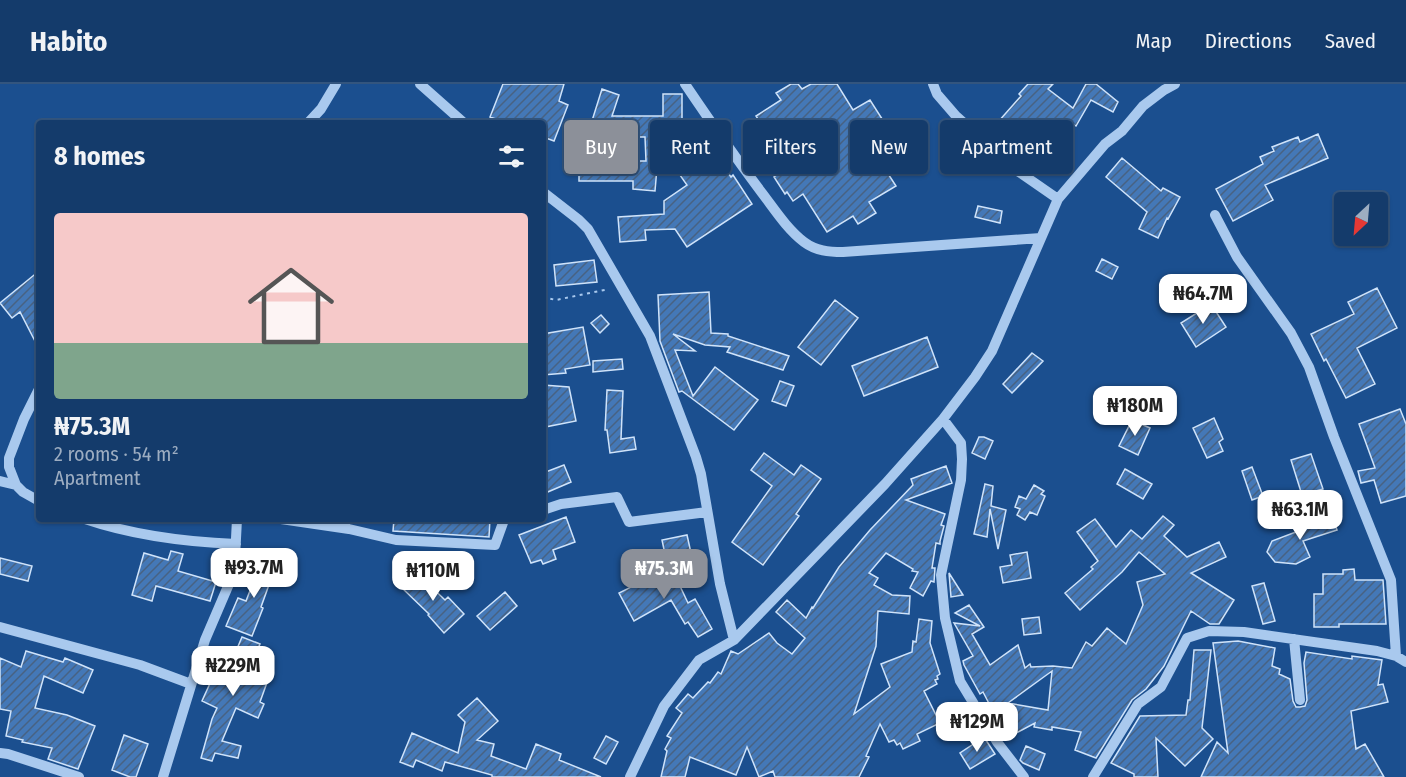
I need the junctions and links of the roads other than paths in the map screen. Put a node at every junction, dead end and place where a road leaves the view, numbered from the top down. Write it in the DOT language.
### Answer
graph roads {
  1 [pos="336,84"];
  2 [pos="420,84"];
  3 [pos="685,84"];
  4 [pos="933,84"];
  5 [pos="1175,84"];
  6 [pos="1166,87"];
  7 [pos="311,120"];
  8 [pos="461,120"];
  9 [pos="546,194"];
  10 [pos="1058,199"];
  11 [pos="1215,215"];
  12 [pos="1041,238"];
  13 [pos="36,395"];
  14 [pos="943,419"];
  15 [pos="0,481"];
  16 [pos="16,485"];
  17 [pos="36,499"];
  18 [pos="546,509"];
  19 [pos="707,512"];
  20 [pos="93,522"];
  21 [pos="237,522"];
  22 [pos="301,522"];
  23 [pos="503,522"];
  24 [pos="236,544"];
  25 [pos="0,627"];
  26 [pos="1294,639"];
  27 [pos="734,640"];
  28 [pos="1401,659"];
  29 [pos="191,684"];
  30 [pos="1300,700"];
  31 [pos="0,753"];
  32 [pos="79,777"];
  33 [pos="163,777"];
  34 [pos="630,777"];
  35 [pos="1024,777"];
  36 [pos="1093,777"];
  1 -- 7 [label="street"];
  2 -- 8 [label="street"];
  3 -- 12 [label="street"];
  4 -- 10 [label="street"];
  5 -- 6 [label="street"];
  6 -- 10 [label="street"];
  9 -- 19 [label="street"];
  10 -- 12 [label="street"];
  11 -- 28 [label="street"];
  12 -- 14 [label="street"];
  13 -- 16 [label="street"];
  14 -- 27 [label="street"];
  14 -- 35 [label="street"];
  15 -- 16 [label="street"];
  16 -- 17 [label="street"];
  18 -- 19 [label="street"];
  19 -- 27 [label="street"];
  20 -- 24 [label="street"];
  21 -- 24 [label="street"];
  22 -- 23 [label="street"];
  24 -- 29 [label="street"];
  25 -- 29 [label="street"];
  26 -- 28 [label="street"];
  26 -- 30 [label="street"];
  26 -- 36 [label="street"];
  27 -- 34 [label="street"];
  29 -- 33 [label="street"];
  31 -- 32 [label="street"];
}
